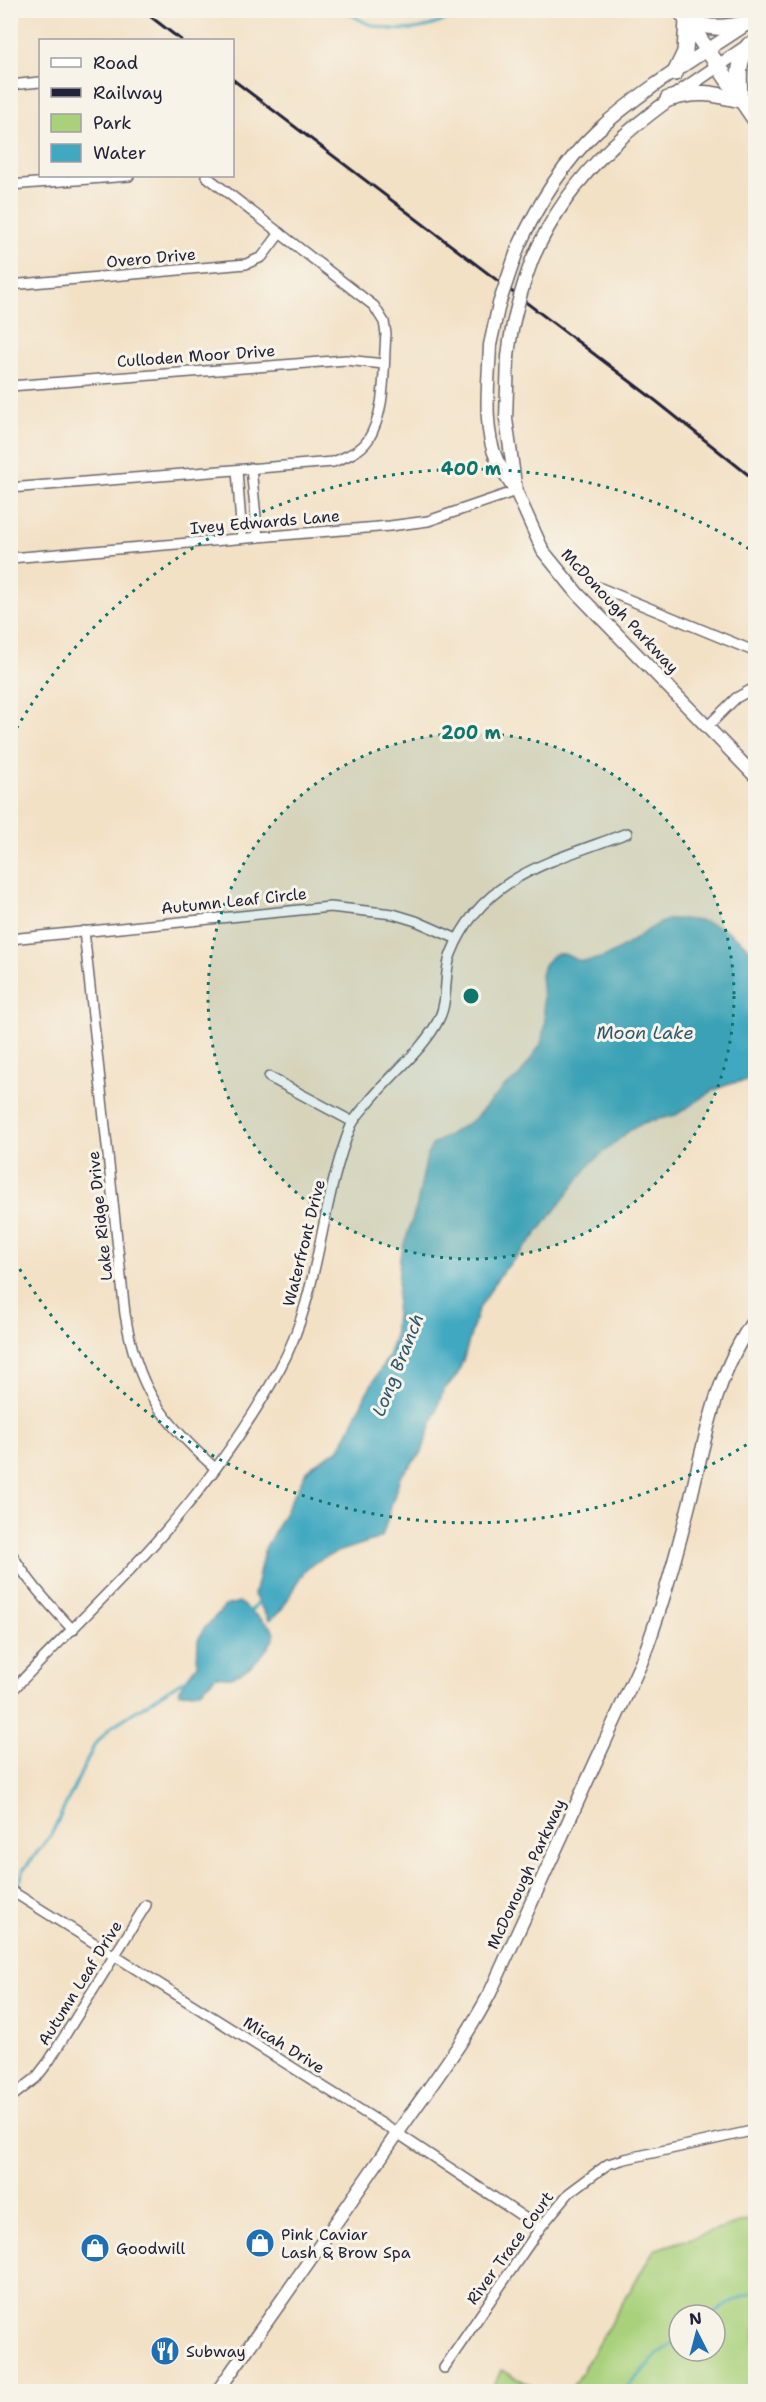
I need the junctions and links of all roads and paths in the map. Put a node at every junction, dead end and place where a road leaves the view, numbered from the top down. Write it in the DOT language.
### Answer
graph roads {
  1 [pos="683,16"];
  2 [pos="752,20"];
  3 [pos="752,42"];
  4 [pos="707,51"];
  5 [pos="717,66"];
  6 [pos="675,73"];
  7 [pos="39,82"];
  8 [pos="10,85"];
  9 [pos="668,99"];
  10 [pos="741,100"];
  11 [pos="756,120"];
  12 [pos="116,177"];
  13 [pos="207,177"];
  14 [pos="10,185"];
  15 [pos="280,233"];
  16 [pos="10,285"];
  17 [pos="384,364"];
  18 [pos="10,386"];
  19 [pos="251,468"];
  20 [pos="237,470"];
  21 [pos="10,488"];
  22 [pos="516,491"];
  23 [pos="258,537"];
  24 [pos="242,538"];
  25 [pos="10,558"];
  26 [pos="598,587"];
  27 [pos="756,652"];
  28 [pos="756,687"];
  29 [pos="707,727"];
  30 [pos="756,777"];
  31 [pos="627,833"];
  32 [pos="84,931"];
  33 [pos="10,939"];
  34 [pos="457,939"];
  35 [pos="268,1077"];
  36 [pos="353,1122"];
  37 [pos="756,1317"];
  38 [pos="214,1468"];
  39 [pos="10,1551"];
  40 [pos="72,1630"];
  41 [pos="10,1694"];
  42 [pos="10,1890"];
  43 [pos="146,1905"];
  44 [pos="114,1954"];
  45 [pos="10,2098"];
  46 [pos="756,2130"];
  47 [pos="398,2133"];
  48 [pos="540,2228"];
  49 [pos="444,2368"];
  50 [pos="217,2391"];
  1 -- 2 [label="main road"];
  1 -- 4 [label="main road"];
  1 -- 6 [label="main road"];
  2 -- 4 [label="street"];
  3 -- 5 [label="street, McDonough Parkway"];
  3 -- 10 [label="main road"];
  4 -- 5 [label="main road"];
  4 -- 6 [label="street"];
  5 -- 9 [label="street, McDonough Parkway"];
  5 -- 10 [label="main road"];
  6 -- 22 [label="street, bridge"];
  7 -- 8 [label="street"];
  9 -- 10 [label="main road"];
  9 -- 22 [label="street, McDonough Parkway, bridge"];
  10 -- 11 [label="main road"];
  12 -- 14 [label="street"];
  13 -- 15 [label="street"];
  15 -- 16 [label="street, Overo Drive"];
  15 -- 17 [label="street"];
  17 -- 18 [label="street, Culloden Moor Drive"];
  17 -- 19 [label="street"];
  19 -- 20 [label="street"];
  19 -- 23 [label="street"];
  20 -- 21 [label="street"];
  20 -- 24 [label="street"];
  22 -- 23 [label="street, Ivey Edwards Lane"];
  22 -- 29 [label="street, McDonough Parkway"];
  23 -- 24 [label="street, Ivey Edwards Lane"];
  24 -- 25 [label="street, Ivey Edwards Lane"];
  26 -- 27 [label="street"];
  28 -- 29 [label="street"];
  29 -- 30 [label="street, McDonough Parkway"];
  31 -- 34 [label="street, Waterfront Drive"];
  32 -- 33 [label="street, Autumn Leaf Circle"];
  32 -- 34 [label="street, Autumn Leaf Circle"];
  32 -- 38 [label="street, Lake Ridge Drive"];
  34 -- 36 [label="street, Waterfront Drive"];
  35 -- 36 [label="street"];
  36 -- 38 [label="street, Waterfront Drive"];
  37 -- 47 [label="street, McDonough Parkway"];
  38 -- 40 [label="street, Waterfront Drive"];
  39 -- 40 [label="street"];
  40 -- 41 [label="street, Waterfront Drive"];
  42 -- 44 [label="street, Micah Drive"];
  43 -- 44 [label="street, Autumn Leaf Drive"];
  44 -- 45 [label="street, Autumn Leaf Drive"];
  44 -- 47 [label="street, Micah Drive"];
  46 -- 48 [label="street, River Trace Court"];
  47 -- 48 [label="street, Micah Drive"];
  47 -- 50 [label="street, McDonough Parkway"];
  48 -- 49 [label="street, River Trace Court"];
}
